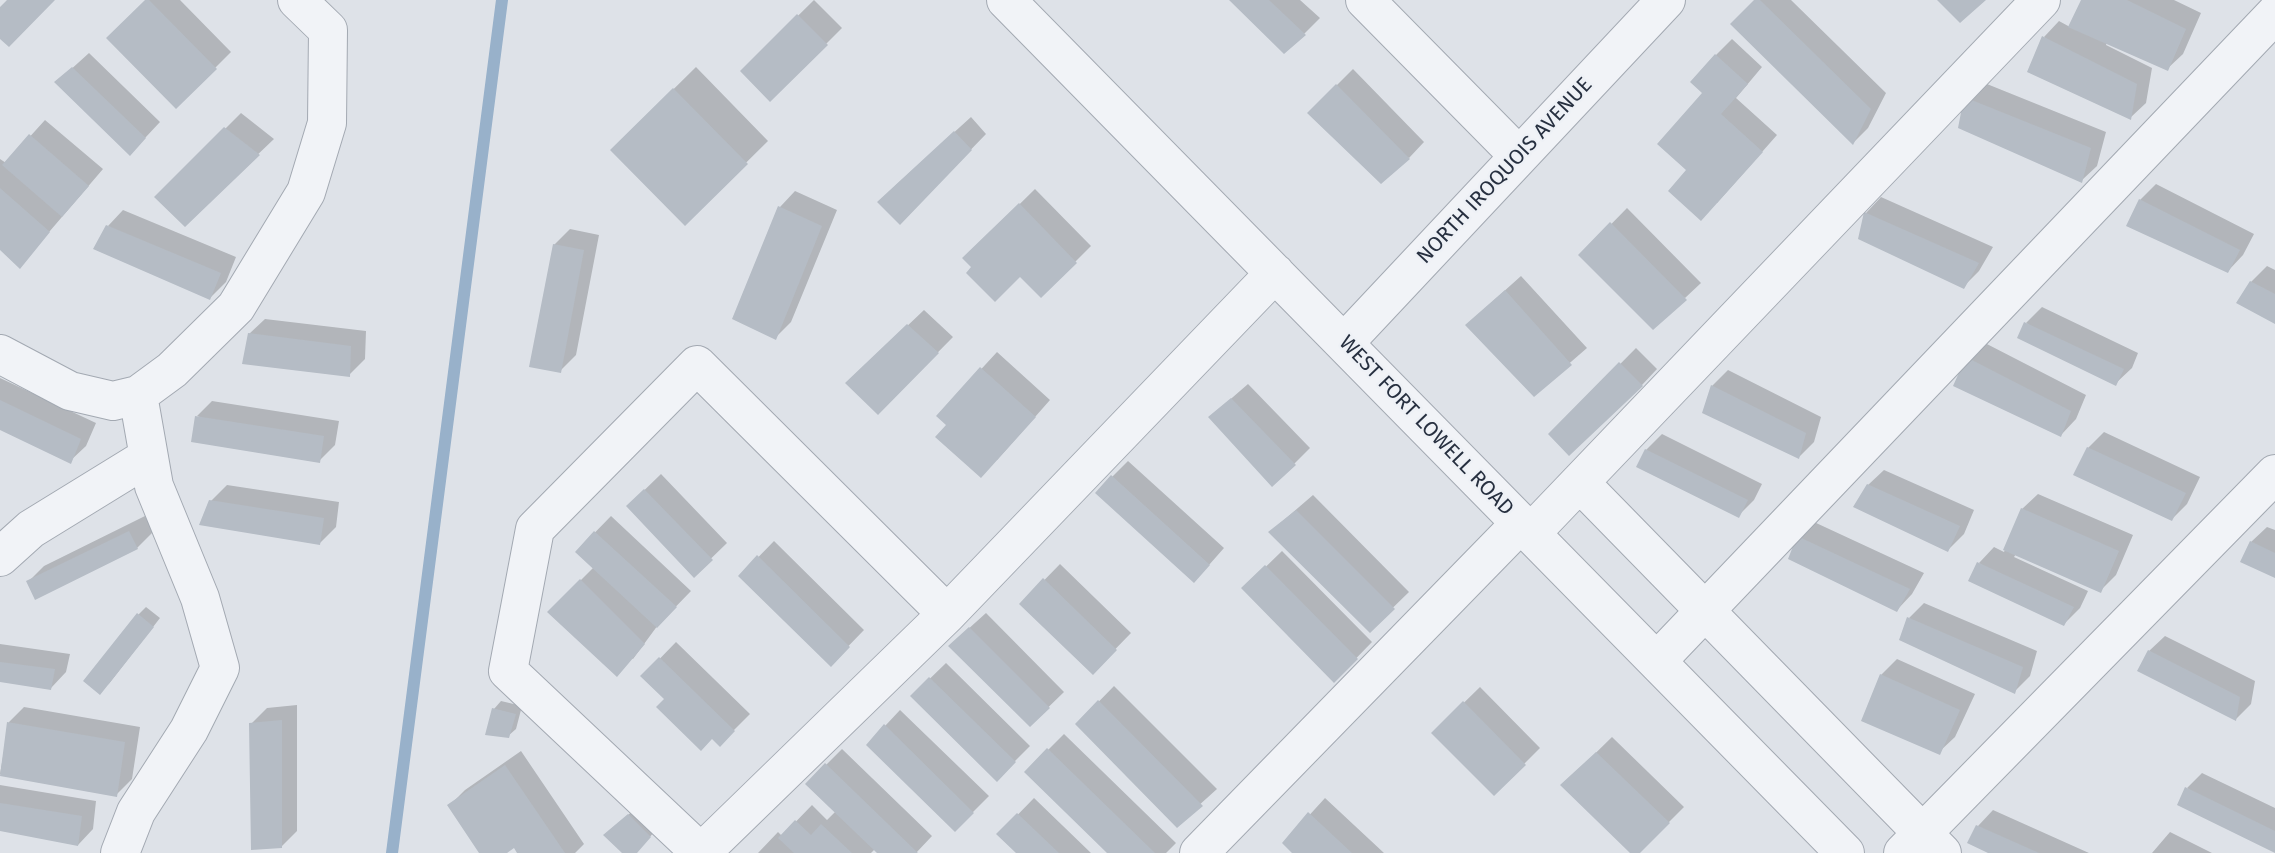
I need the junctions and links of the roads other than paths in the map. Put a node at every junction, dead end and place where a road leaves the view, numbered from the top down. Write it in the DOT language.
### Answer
graph roads {
  1 [pos="297,0"];
  2 [pos="1006,0"];
  3 [pos="1365,0"];
  4 [pos="1666,0"];
  5 [pos="2041,0"];
  6 [pos="2275,14"];
  7 [pos="1519,156"];
  8 [pos="1275,274"];
  9 [pos="1344,343"];
  10 [pos="0,354"];
  11 [pos="138,394"];
  12 [pos="148,457"];
  13 [pos="2275,474"];
  14 [pos="1581,484"];
  15 [pos="1526,528"];
  16 [pos="0,557"];
  17 [pos="1705,611"];
  18 [pos="947,614"];
  19 [pos="1657,661"];
  20 [pos="1923,846"];
  21 [pos="120,853"];
  22 [pos="701,853"];
  23 [pos="1199,853"];
  24 [pos="1845,853"];
  1 -- 11 [label="street"];
  2 -- 8 [label="street, WEST FORT LOWELL ROAD"];
  3 -- 7 [label="street"];
  4 -- 7 [label="street, NORTH IROQUOIS AVENUE"];
  5 -- 14 [label="street"];
  6 -- 17 [label="street"];
  7 -- 9 [label="street, NORTH IROQUOIS AVENUE"];
  8 -- 9 [label="street, WEST FORT LOWELL ROAD"];
  8 -- 18 [label="street"];
  9 -- 15 [label="street, WEST FORT LOWELL ROAD"];
  10 -- 11 [label="street"];
  11 -- 12 [label="street"];
  12 -- 16 [label="street"];
  12 -- 21 [label="street"];
  13 -- 20 [label="street"];
  14 -- 15 [label="street"];
  14 -- 17 [label="street"];
  15 -- 19 [label="street, WEST FORT LOWELL ROAD"];
  15 -- 23 [label="street"];
  17 -- 19 [label="street"];
  17 -- 20 [label="street"];
  18 -- 22 [label="street"];
  18 -- 22 [label="street"];
  19 -- 24 [label="street, WEST FORT LOWELL ROAD"];
}
